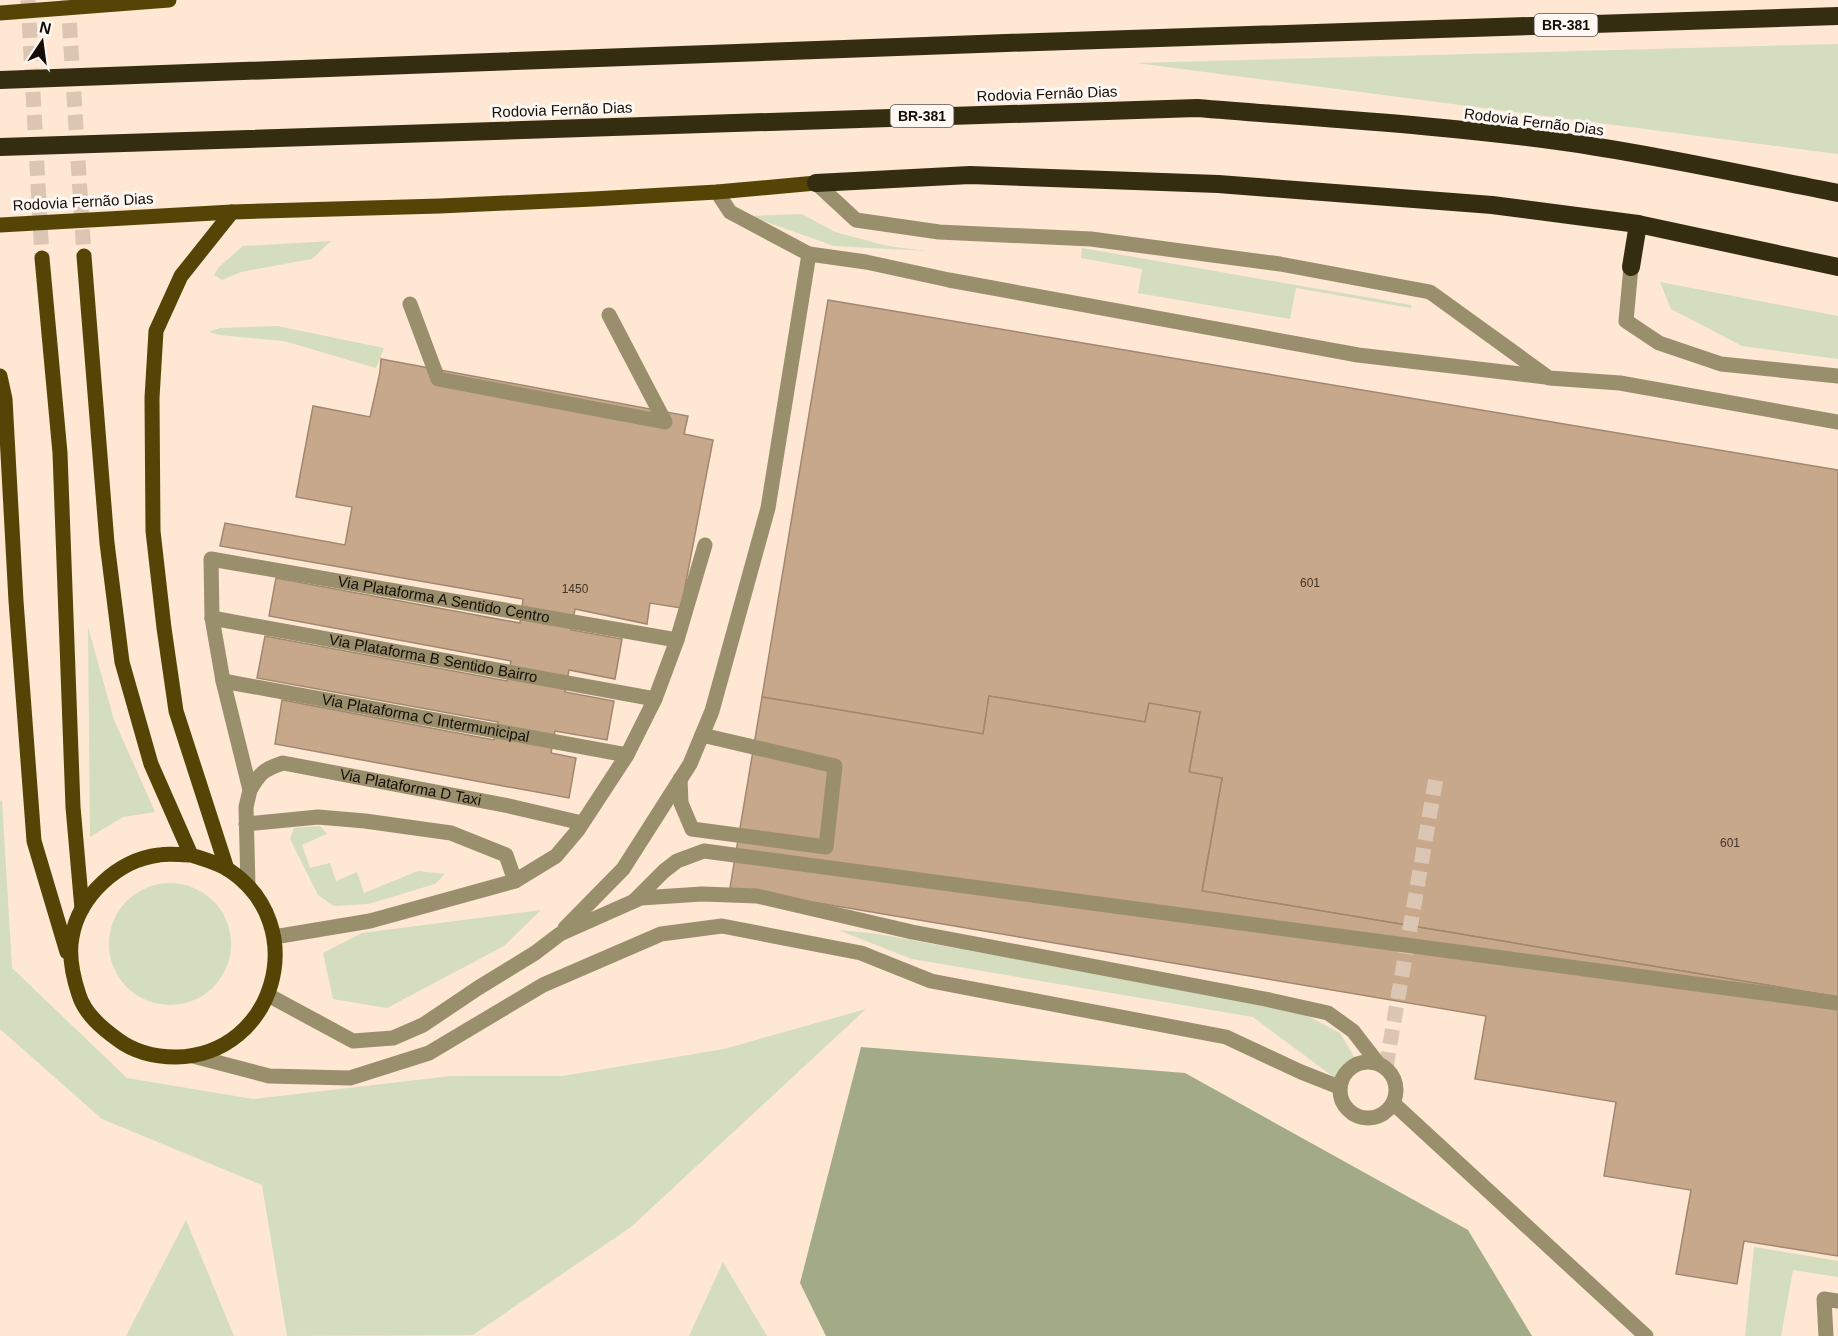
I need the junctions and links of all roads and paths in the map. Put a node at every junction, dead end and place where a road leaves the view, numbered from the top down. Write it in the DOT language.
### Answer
graph roads {
  1 [pos="169,0"];
  2 [pos="0,13"];
  3 [pos="1838,16"];
  4 [pos="0,80"];
  5 [pos="0,147"];
  6 [pos="816,183"];
  7 [pos="717,192"];
  8 [pos="1838,193"];
  9 [pos="232,212"];
  10 [pos="1638,224"];
  11 [pos="0,225"];
  12 [pos="809,254"];
  13 [pos="84,256"];
  14 [pos="42,258"];
  15 [pos="1631,267"];
  16 [pos="1838,267"];
  17 [pos="410,304"];
  18 [pos="609,315"];
  19 [pos="0,376"];
  20 [pos="1838,376"];
  21 [pos="1549,378"];
  22 [pos="1838,422"];
  23 [pos="705,545"];
  24 [pos="212,618"];
  25 [pos="676,640"];
  26 [pos="223,681"];
  27 [pos="655,699"];
  28 [pos="702,735"];
  29 [pos="627,755"];
  30 [pos="680,779"];
  31 [pos="250,790"];
  32 [pos="582,823"];
  33 [pos="246,824"];
  34 [pos="191,855"];
  35 [pos="227,869"];
  36 [pos="515,881"];
  37 [pos="248,885"];
  38 [pos="635,900"];
  39 [pos="82,909"];
  40 [pos="560,934"];
  41 [pos="274,937"];
  42 [pos="71,966"];
  43 [pos="268,995"];
  44 [pos="1838,1003"];
  45 [pos="193,1056"];
  46 [pos="1377,1062"];
  47 [pos="1339,1087"];
  48 [pos="1393,1103"];
  49 [pos="1838,1301"];
  50 [pos="1646,1336"];
  51 [pos="1826,1336"];
  1 -- 2 [label="main road"];
  3 -- 4 [label="highway, BR-381"];
  5 -- 8 [label="highway, Rodovia Fernão Dias / BR-381"];
  6 -- 7 [label="main road, Rodovia Fernão Dias"];
  6 -- 10 [label="highway"];
  6 -- 21 [label="lane"];
  7 -- 9 [label="main road, Rodovia Fernão Dias"];
  7 -- 12 [label="lane"];
  9 -- 11 [label="main road, Rodovia Fernão Dias"];
  9 -- 35 [label="main road"];
  10 -- 15 [label="highway"];
  10 -- 16 [label="highway"];
  12 -- 21 [label="lane"];
  12 -- 28 [label="lane"];
  13 -- 34 [label="main road"];
  14 -- 39 [label="main road"];
  15 -- 20 [label="lane"];
  17 -- 18 [label="lane"];
  19 -- 42 [label="main road"];
  21 -- 22 [label="lane"];
  23 -- 25 [label="lane"];
  24 -- 25 [label="lane, Via Plataforma A Sentido Centro"];
  24 -- 26 [label="lane"];
  24 -- 27 [label="lane, Via Plataforma B Sentido Bairro"];
  25 -- 27 [label="lane"];
  26 -- 29 [label="lane, Via Plataforma C Intermunicipal"];
  26 -- 31 [label="lane"];
  27 -- 29 [label="lane"];
  28 -- 30 [label="lane"];
  28 -- 30 [label="lane"];
  29 -- 32 [label="lane"];
  30 -- 40 [label="lane"];
  31 -- 32 [label="lane, Via Plataforma D Taxi"];
  31 -- 33 [label="lane"];
  32 -- 36 [label="lane"];
  33 -- 36 [label="lane"];
  33 -- 37 [label="lane"];
  34 -- 35 [label="main road"];
  34 -- 39 [label="main road"];
  35 -- 37 [label="main road"];
  36 -- 41 [label="lane"];
  37 -- 41 [label="main road"];
  38 -- 40 [label="lane"];
  38 -- 44 [label="lane"];
  38 -- 46 [label="lane"];
  39 -- 42 [label="main road"];
  40 -- 43 [label="lane"];
  41 -- 43 [label="main road"];
  42 -- 45 [label="main road"];
  43 -- 45 [label="main road"];
  45 -- 47 [label="lane"];
  46 -- 47 [label="lane"];
  46 -- 48 [label="lane"];
  47 -- 48 [label="lane"];
  48 -- 50 [label="lane"];
  49 -- 51 [label="lane"];
}
